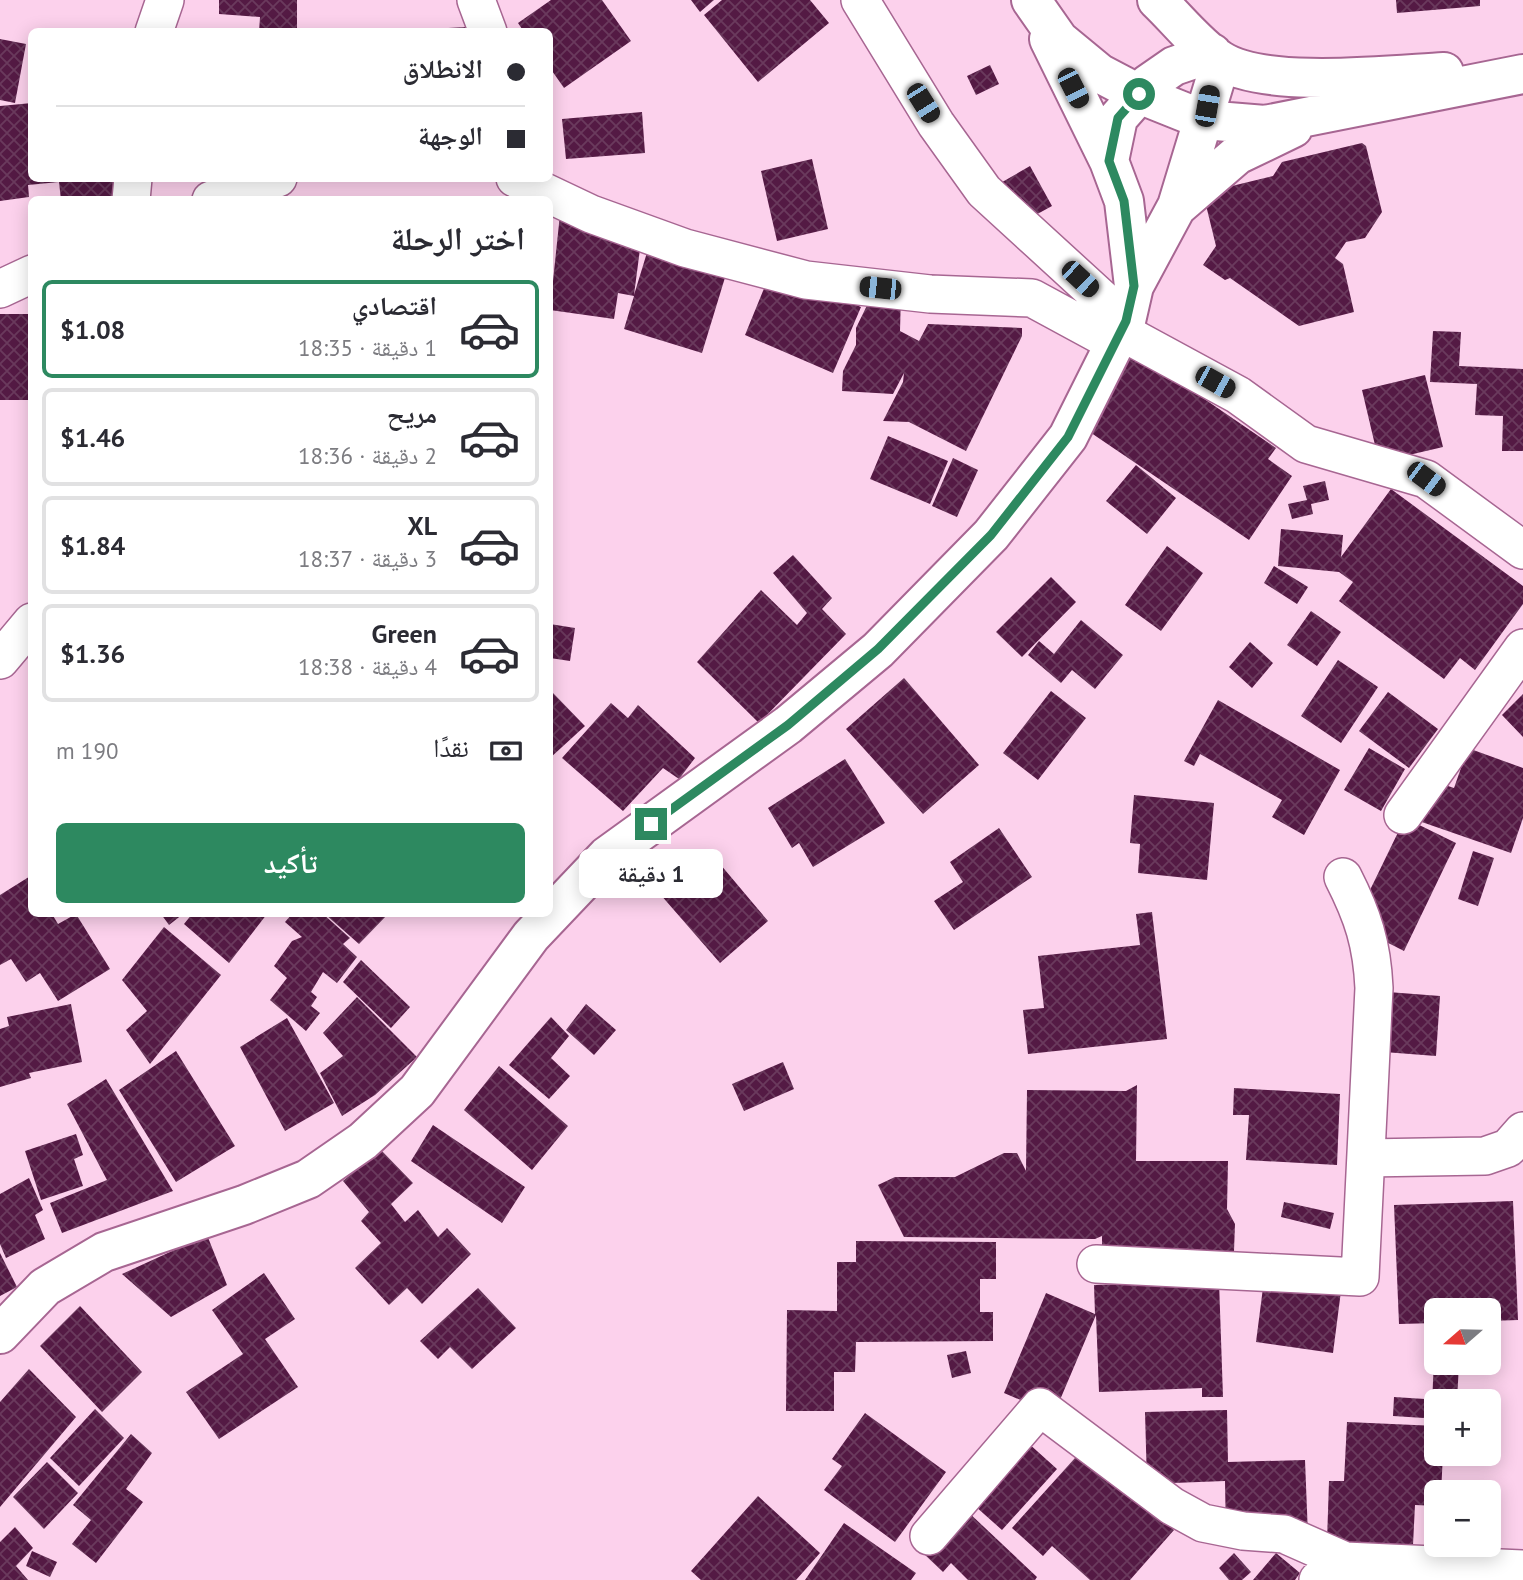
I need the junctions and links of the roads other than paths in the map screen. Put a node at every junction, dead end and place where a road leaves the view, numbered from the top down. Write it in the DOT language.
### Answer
graph roads {
  1 [pos="165,0"];
  2 [pos="476,0"];
  3 [pos="860,0"];
  4 [pos="1030,0"];
  5 [pos="1157,0"];
  6 [pos="155,28"];
  7 [pos="486,28"];
  8 [pos="1216,57"];
  9 [pos="1523,68"];
  10 [pos="1523,74"];
  11 [pos="1139,94"];
  12 [pos="1314,118"];
  13 [pos="1204,120"];
  14 [pos="1109,161"];
  15 [pos="266,182"];
  16 [pos="529,182"];
  17 [pos="546,187"];
  18 [pos="223,196"];
  19 [pos="1177,206"];
  20 [pos="28,276"];
  21 [pos="0,289"];
  22 [pos="1124,320"];
  23 [pos="1523,550"];
  24 [pos="28,627"];
  25 [pos="1523,648"];
  26 [pos="0,660"];
  27 [pos="1403,815"];
  28 [pos="1343,877"];
  29 [pos="553,913"];
  30 [pos="549,917"];
  31 [pos="1523,1130"];
  32 [pos="1366,1158"];
  33 [pos="1096,1264"];
  34 [pos="0,1334"];
  35 [pos="929,1536"];
  36 [pos="1523,1569"];
  37 [pos="1331,1570"];
  1 -- 6 [label="street"];
  2 -- 7 [label="street"];
  3 -- 22 [label="street"];
  4 -- 11 [label="main road"];
  4 -- 14 [label="main road"];
  5 -- 8 [label="main road"];
  8 -- 9 [label="main road"];
  8 -- 11 [label="main road"];
  8 -- 13 [label="main road"];
  10 -- 12 [label="main road"];
  11 -- 13 [label="main road"];
  11 -- 14 [label="main road"];
  12 -- 13 [label="main road"];
  12 -- 19 [label="main road"];
  13 -- 19 [label="main road"];
  14 -- 22 [label="main road"];
  15 -- 18 [label="street"];
  16 -- 17 [label="street"];
  17 -- 22 [label="street"];
  19 -- 22 [label="main road"];
  20 -- 21 [label="street"];
  22 -- 23 [label="street"];
  22 -- 29 [label="main road"];
  24 -- 26 [label="street"];
  25 -- 27 [label="street"];
  28 -- 32 [label="street"];
  30 -- 34 [label="main road"];
  31 -- 32 [label="street"];
  32 -- 33 [label="street"];
  35 -- 37 [label="street"];
  36 -- 37 [label="street"];
}
